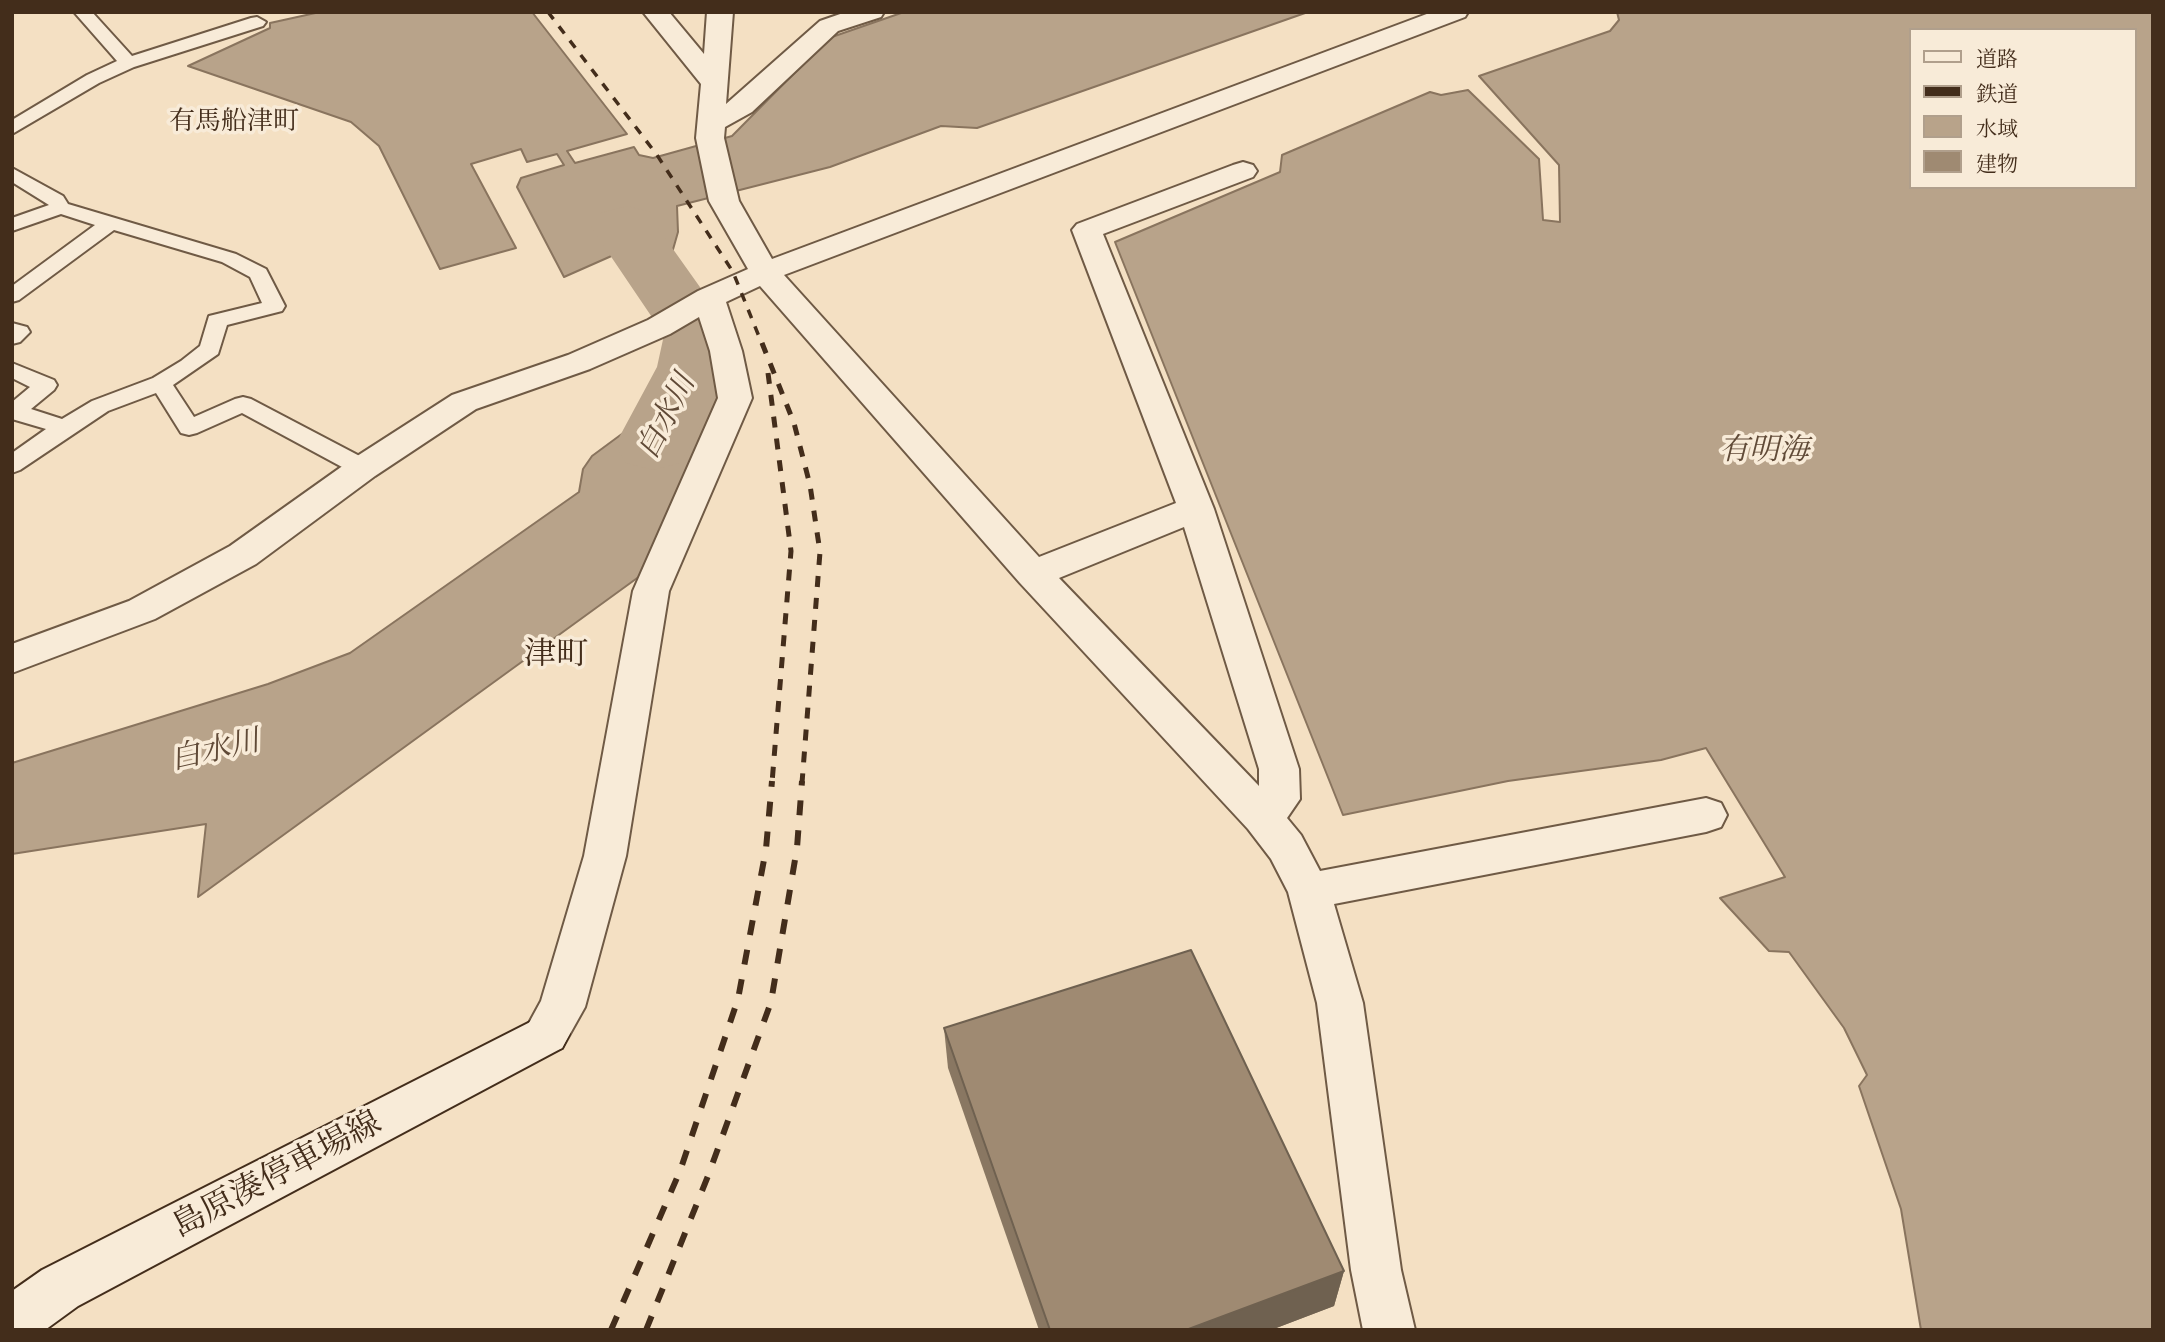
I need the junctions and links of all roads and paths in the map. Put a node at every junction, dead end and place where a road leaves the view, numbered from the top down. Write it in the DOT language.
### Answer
graph roads {
  1 [pos="82,12"];
  2 [pos="655,12"];
  3 [pos="720,12"];
  4 [pos="872,12"];
  5 [pos="1456,12"];
  6 [pos="257,22"];
  7 [pos="128,63"];
  8 [pos="713,82"];
  9 [pos="16,121"];
  10 [pos="710,131"];
  11 [pos="1243,171"];
  12 [pos="12,174"];
  13 [pos="60,208"];
  14 [pos="109,224"];
  15 [pos="12,225"];
  16 [pos="765,272"];
  17 [pos="12,296"];
  18 [pos="707,300"];
  19 [pos="12,330"];
  20 [pos="12,337"];
  21 [pos="12,370"];
  22 [pos="160,383"];
  23 [pos="65,427"];
  24 [pos="12,465"];
  25 [pos="363,468"];
  26 [pos="1196,509"];
  27 [pos="1033,573"];
  28 [pos="12,659"];
  29 [pos="1706,815"];
  30 [pos="1263,817"];
  31 [pos="1309,891"];
  32 [pos="12,1322"];
  33 [pos="1389,1330"];
  1 -- 7 [label="lane"];
  2 -- 8 [label="street"];
  3 -- 8 [label="street"];
  4 -- 10 [label="street"];
  5 -- 16 [label="street"];
  6 -- 7 [label="lane"];
  7 -- 9 [label="lane"];
  8 -- 10 [label="street"];
  10 -- 16 [label="street"];
  11 -- 26 [label="street"];
  12 -- 13 [label="lane"];
  13 -- 14 [label="lane"];
  13 -- 15 [label="lane"];
  14 -- 17 [label="lane"];
  14 -- 22 [label="lane"];
  16 -- 18 [label="street"];
  16 -- 27 [label="street"];
  18 -- 25 [label="street"];
  18 -- 32 [label="street, 島原湊停車場線"];
  19 -- 20 [label="lane"];
  21 -- 23 [label="lane"];
  22 -- 23 [label="lane"];
  22 -- 25 [label="lane"];
  23 -- 24 [label="lane"];
  25 -- 28 [label="street"];
  26 -- 27 [label="street"];
  26 -- 30 [label="street"];
  27 -- 30 [label="street"];
  29 -- 31 [label="street"];
  30 -- 31 [label="street"];
  31 -- 33 [label="street"];
}
